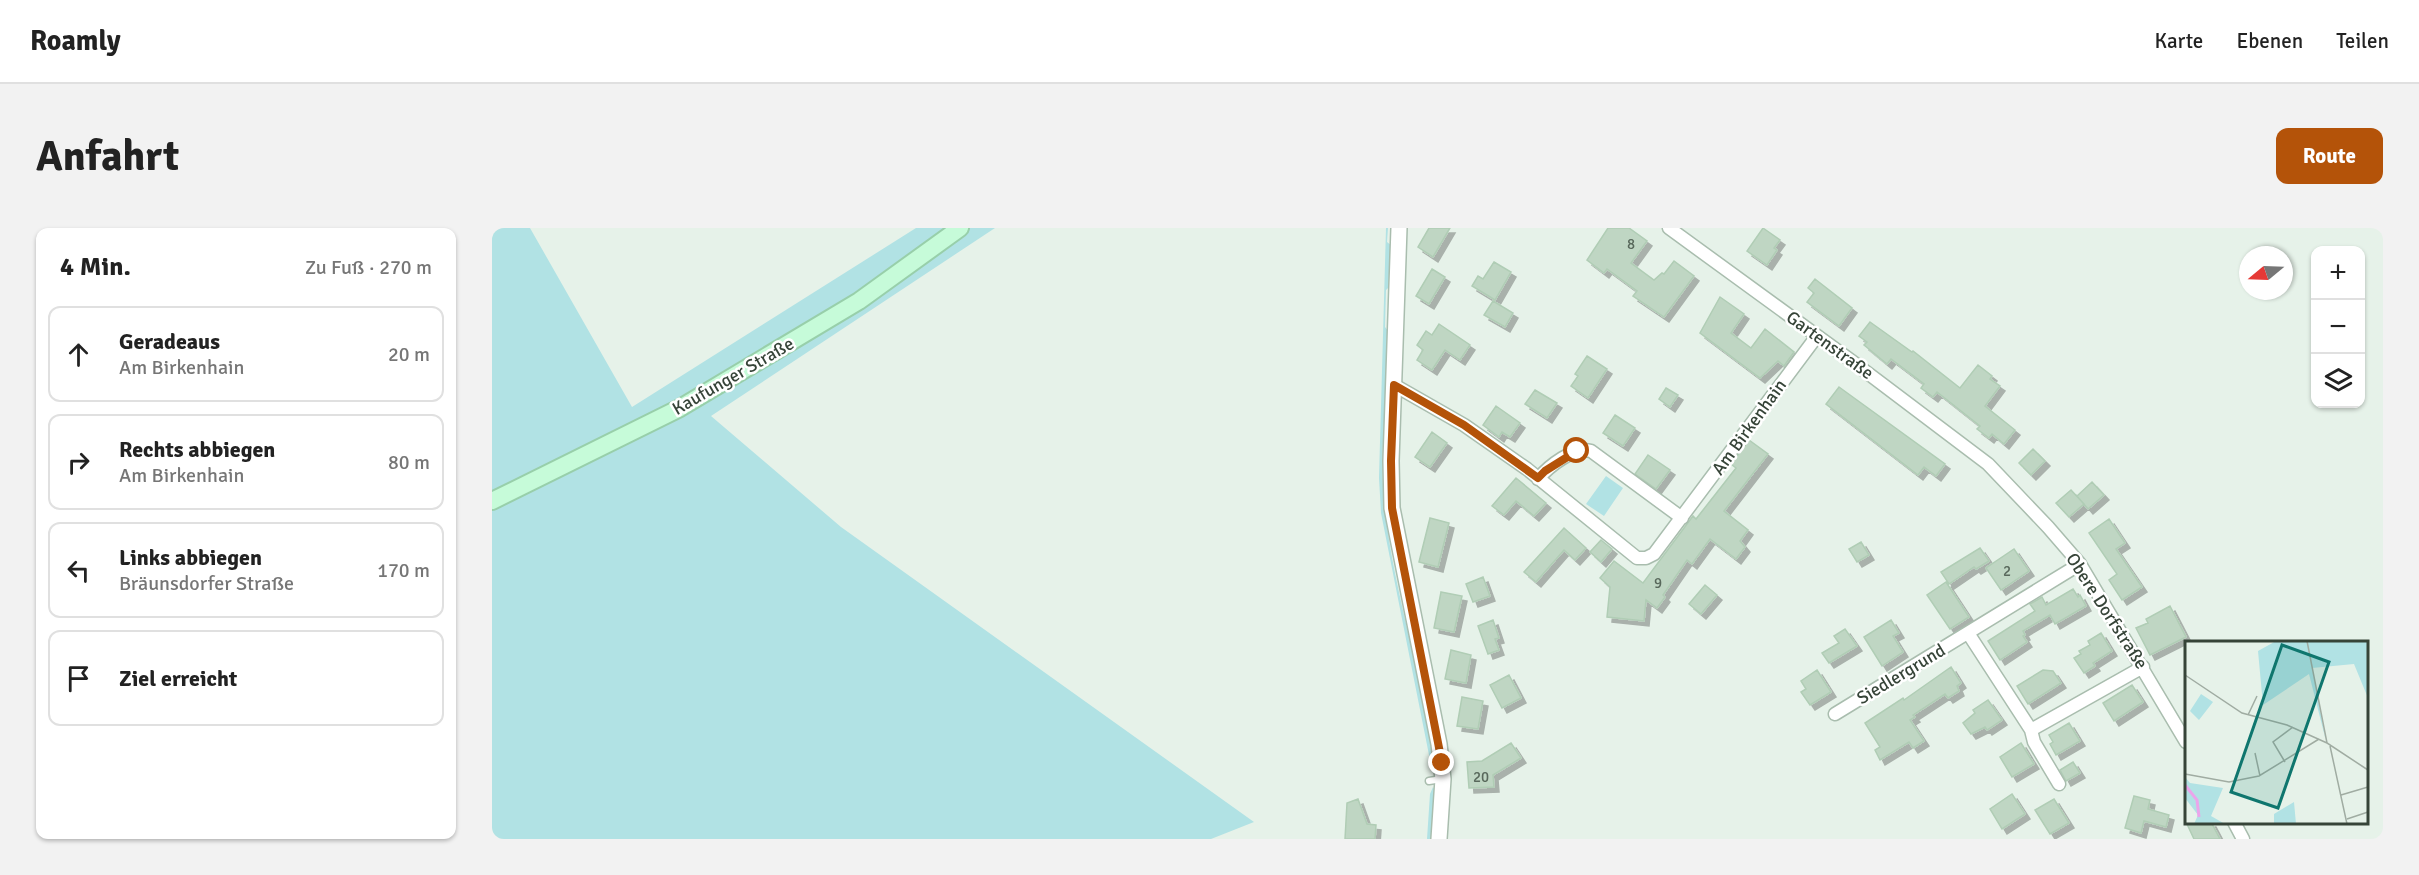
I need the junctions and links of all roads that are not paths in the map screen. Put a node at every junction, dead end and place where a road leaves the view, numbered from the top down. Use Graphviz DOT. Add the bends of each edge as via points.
graph roads {
  1 [pos="960,228"];
  2 [pos="1399,228"];
  3 [pos="1669,228"];
  4 [pos="1817,336"];
  5 [pos="1394,385"];
  6 [pos="1988,464"];
  7 [pos="1538,478"];
  8 [pos="492,501"];
  9 [pos="1682,518"];
  10 [pos="2080,564"];
  11 [pos="1968,633"];
  12 [pos="2143,667"];
  13 [pos="1835,714"];
  14 [pos="2031,730"];
  15 [pos="2185,739"];
  16 [pos="2059,784"];
  17 [pos="2235,824"];
  18 [pos="1439,839"];
  19 [pos="2243,839"];
  1 -- 8 [label="main road, Kaufunger Straße" via="859,301 680,408"];
  2 -- 5 [label="street"];
  3 -- 4 [label="street, Gartenstraße"];
  4 -- 6 [label="street, Gartenstraße"];
  4 -- 9 [label="street, Am Birkenhain"];
  5 -- 7 [label="street, Am Birkenhain" via="1464,425"];
  5 -- 18 [label="street" via="1392,508 1439,744"];
  6 -- 10 [label="street, Obere Dorfstraße"];
  7 -- 9 [label="street" via="1584,449"];
  7 -- 9 [label="street, Am Birkenhain" via="1637,558 1654,554"];
  10 -- 11 [label="street, Siedlergrund"];
  10 -- 12 [label="street, Obere Dorfstraße"];
  11 -- 13 [label="street, Siedlergrund"];
  11 -- 14 [label="street"];
  12 -- 14 [label="street"];
  12 -- 15 [label="street, Obere Dorfstraße"];
  14 -- 16 [label="street"];
  17 -- 19 [label="street"];
}
